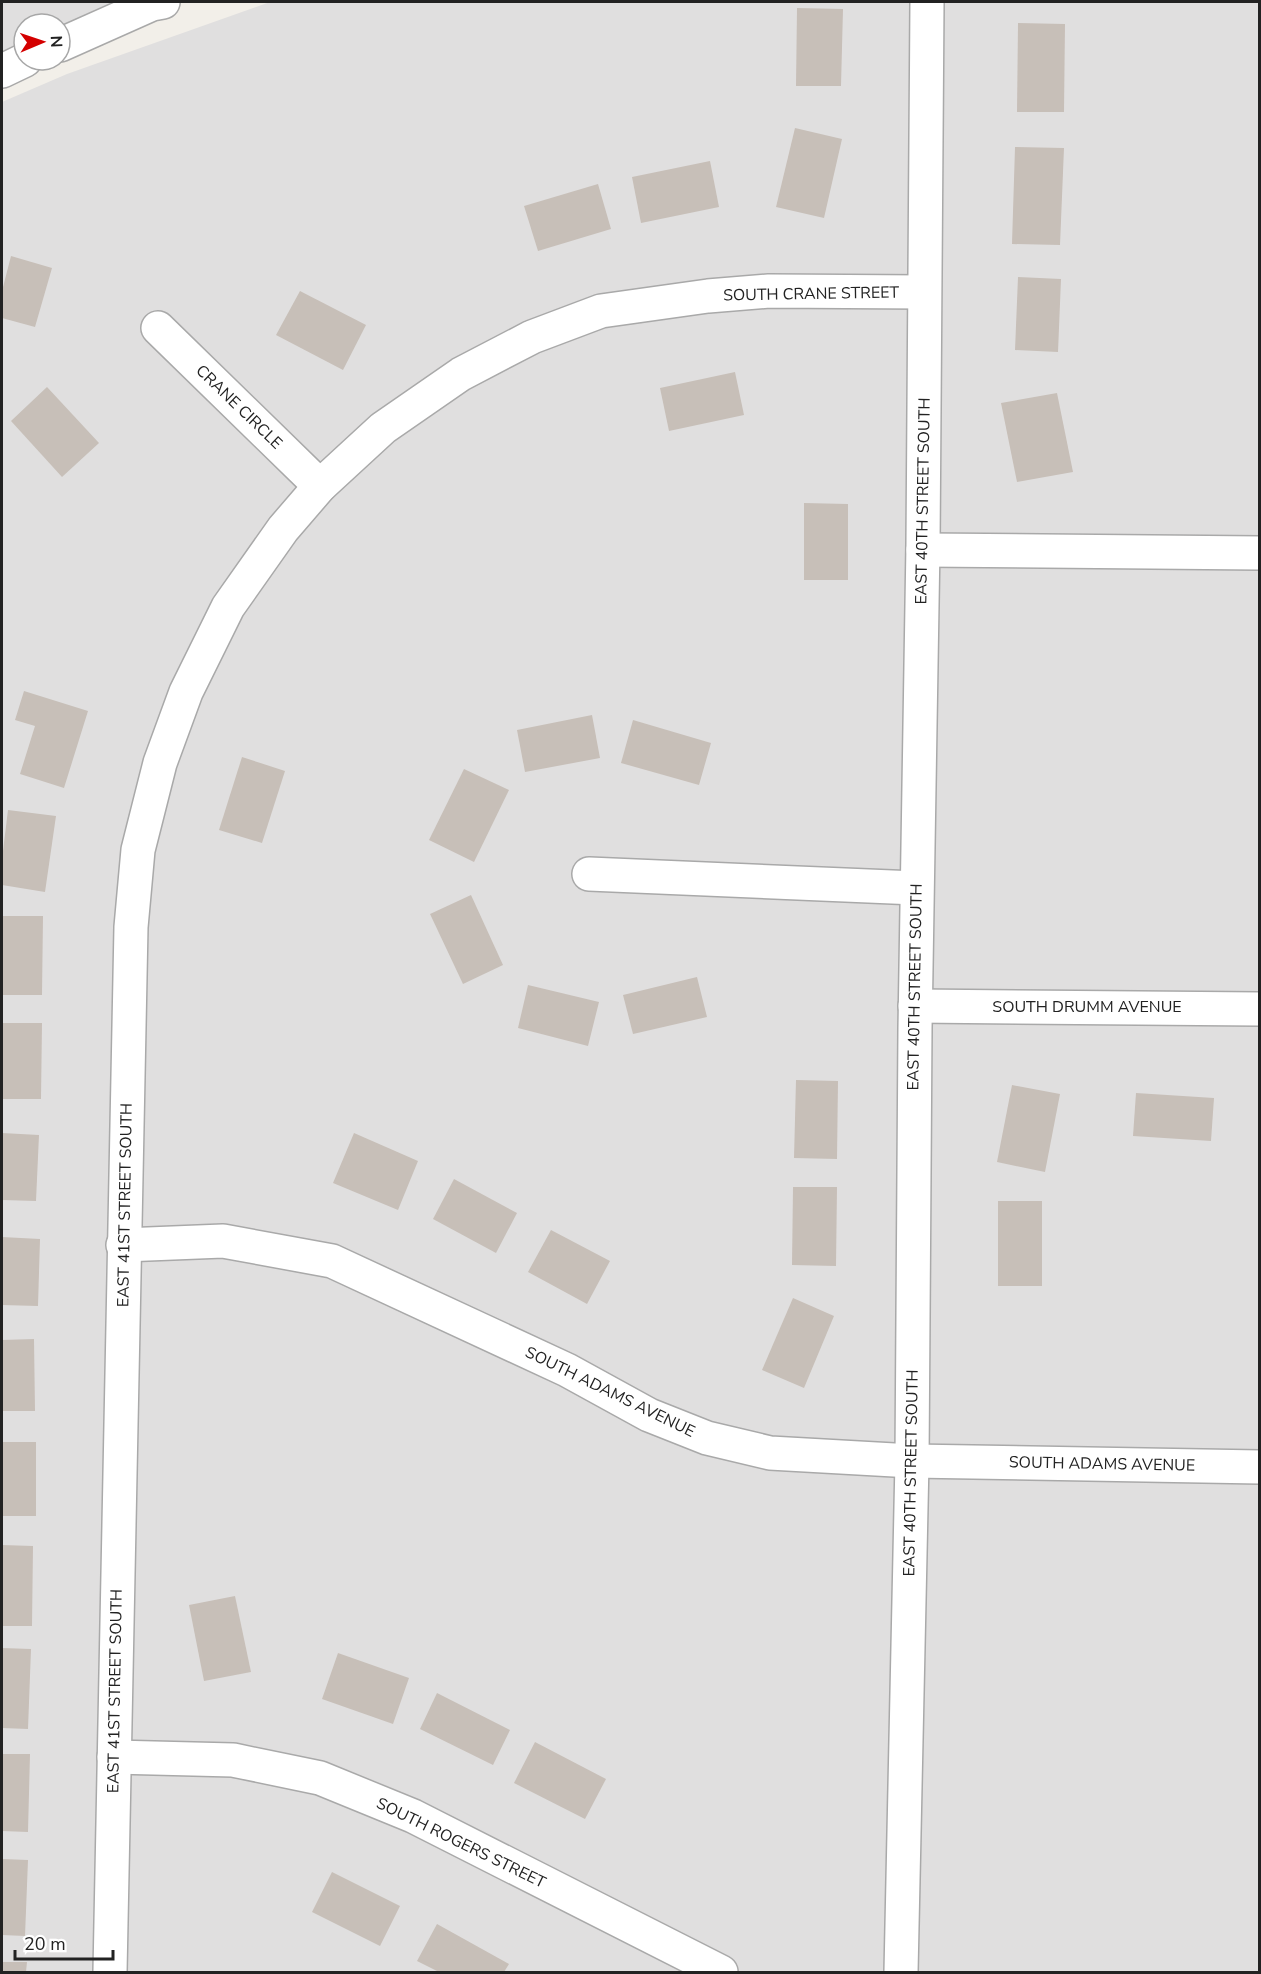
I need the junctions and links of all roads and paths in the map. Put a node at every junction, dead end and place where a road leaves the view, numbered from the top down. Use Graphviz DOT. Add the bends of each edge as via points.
graph roads {
  1 [pos="163,2"];
  2 [pos="927,2"];
  3 [pos="72,40"];
  4 [pos="924,292"];
  5 [pos="158,328"];
  6 [pos="320,486"];
  7 [pos="923,550"];
  8 [pos="1260,553"];
  9 [pos="589,874"];
  10 [pos="916,888"];
  11 [pos="915,1006"];
  12 [pos="1260,1009"];
  13 [pos="123,1245"];
  14 [pos="912,1461"];
  15 [pos="1260,1467"];
  16 [pos="114,1756"];
  17 [pos="110,1972"];
  18 [pos="721,1972"];
  19 [pos="902,1972"];
  1 -- 3 [label="street"];
  2 -- 4 [label="street, EAST 40TH STREET SOUTH"];
  4 -- 6 [label="street, SOUTH CRANE STREET" via="769,291 601,311 532,337 461,374 383,428"];
  4 -- 7 [label="street, EAST 40TH STREET SOUTH"];
  5 -- 6 [label="street, CRANE CIRCLE"];
  6 -- 13 [label="street, EAST 41ST STREET SOUTH" via="283,529 228,607 186,692 160,763 138,849 131,927"];
  7 -- 8 [label="street"];
  7 -- 10 [label="street, EAST 40TH STREET SOUTH"];
  9 -- 10 [label="street"];
  10 -- 11 [label="street, EAST 40TH STREET SOUTH"];
  11 -- 12 [label="street, SOUTH DRUMM AVENUE"];
  11 -- 14 [label="street, EAST 40TH STREET SOUTH"];
  13 -- 14 [label="street, SOUTH ADAMS AVENUE" via="223,1241 332,1261 567,1370 649,1415 707,1438 770,1453"];
  13 -- 16 [label="street, EAST 41ST STREET SOUTH"];
  14 -- 15 [label="street, SOUTH ADAMS AVENUE"];
  14 -- 19 [label="street, EAST 40TH STREET SOUTH"];
  16 -- 17 [label="street, EAST 41ST STREET SOUTH"];
  16 -- 18 [label="street, SOUTH ROGERS STREET" via="233,1760 320,1778 413,1816"];
}
